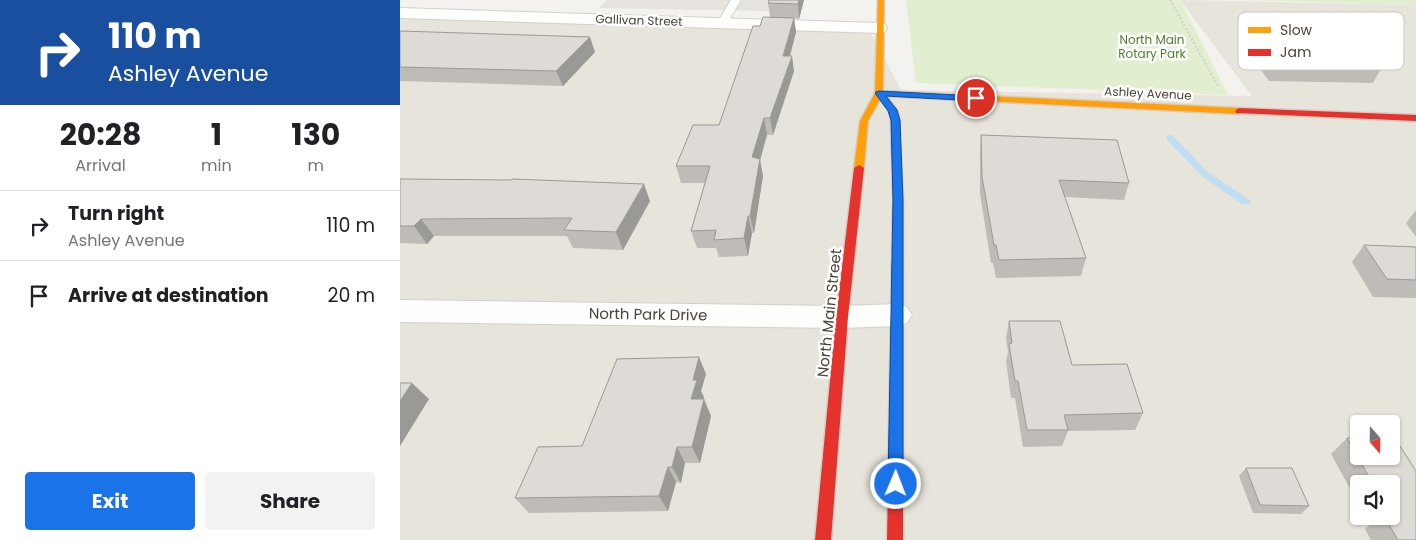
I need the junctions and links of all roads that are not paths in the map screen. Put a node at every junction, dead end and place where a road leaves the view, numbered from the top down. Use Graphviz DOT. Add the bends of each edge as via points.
graph roads {
  1 [pos="736,0"];
  2 [pos="881,0"];
  3 [pos="400,13"];
  4 [pos="722,23"];
  5 [pos="879,28"];
  6 [pos="879,93"];
  7 [pos="1416,118"];
  8 [pos="400,311"];
  9 [pos="897,314"];
  10 [pos="842,316"];
  11 [pos="823,540"];
  12 [pos="895,540"];
  1 -- 4 [label="lane"];
  2 -- 5 [label="street, North Main Street"];
  3 -- 4 [label="street, Gallivan Street"];
  4 -- 5 [label="street, Gallivan Street"];
  5 -- 6 [label="street, North Main Street"];
  6 -- 7 [label="street, Ashley Avenue"];
  6 -- 9 [label="street" via="893,110 895,120"];
  6 -- 10 [label="street, North Main Street" via="864,121"];
  8 -- 10 [label="street, North Park Drive"];
  9 -- 10 [label="street, North Park Drive"];
  9 -- 12 [label="street"];
  10 -- 11 [label="street, North Main Street"];
}
